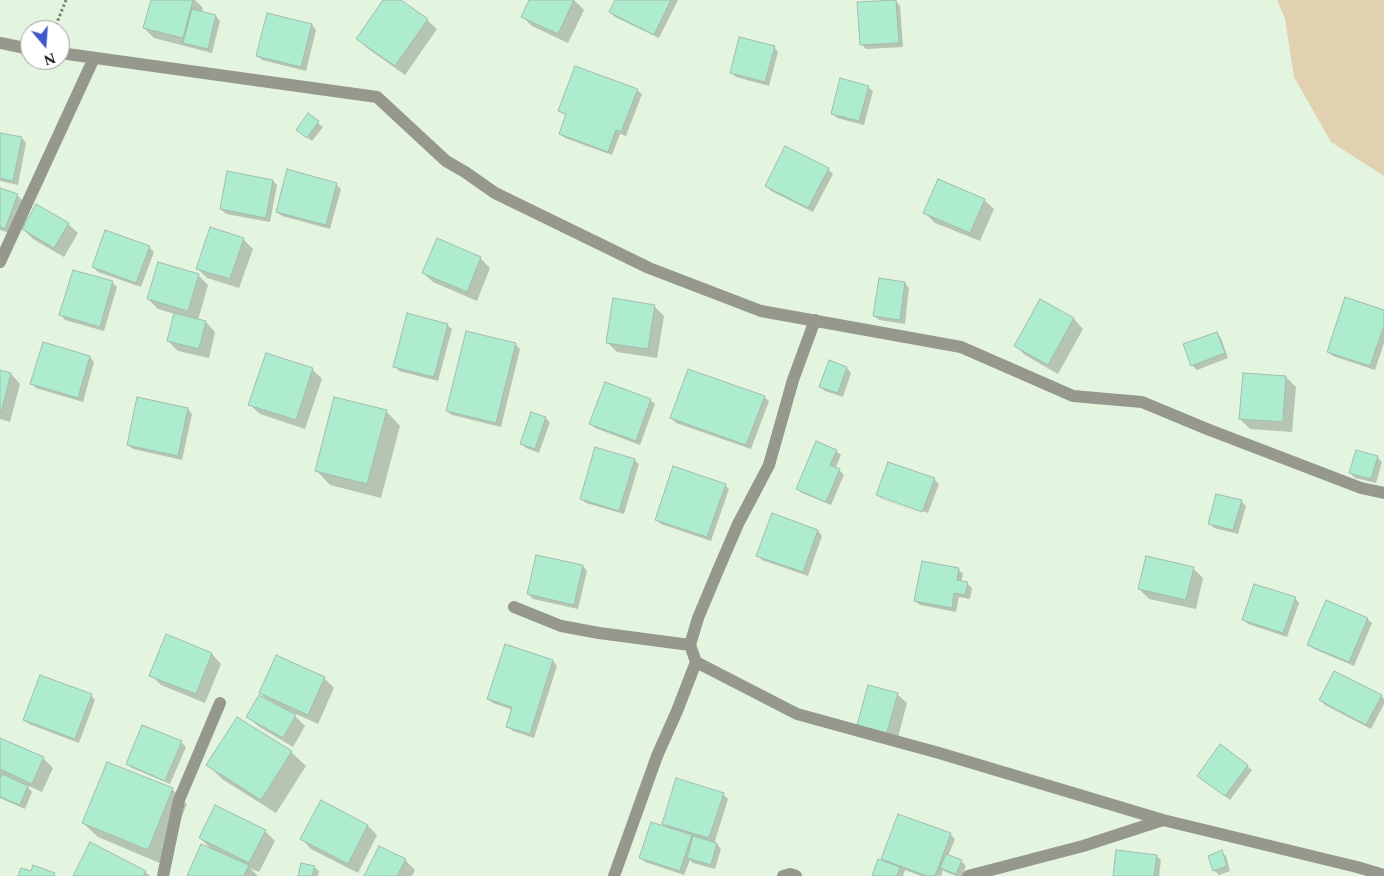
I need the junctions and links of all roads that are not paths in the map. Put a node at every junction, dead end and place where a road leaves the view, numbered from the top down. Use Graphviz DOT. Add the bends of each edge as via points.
graph roads {
  1 [pos="0,43"];
  2 [pos="20,47"];
  3 [pos="70,54"];
  4 [pos="94,58"];
  5 [pos="0,262"];
  6 [pos="815,320"];
  7 [pos="1384,493"];
  8 [pos="514,607"];
  9 [pos="690,645"];
  10 [pos="696,662"];
  11 [pos="220,703"];
  12 [pos="1163,820"];
  13 [pos="1384,875"];
  14 [pos="163,876"];
  15 [pos="614,876"];
  16 [pos="783,876"];
  17 [pos="796,876"];
  18 [pos="968,876"];
  1 -- 2 [label="street"];
  3 -- 4 [label="street"];
  4 -- 5 [label="street"];
  4 -- 6 [label="street" via="377,97 446,161 495,193 649,268 762,311"];
  6 -- 7 [label="street" via="961,347 1074,396 1142,402 1362,488"];
  6 -- 9 [label="street" via="793,380 769,464 738,524 698,618"];
  8 -- 9 [label="street" via="561,626"];
  9 -- 10 [label="street"];
  10 -- 12 [label="street" via="797,714"];
  10 -- 15 [label="street" via="657,756"];
  11 -- 14 [label="street" via="179,800"];
  12 -- 13 [label="street"];
  12 -- 18 [label="street" via="1083,846"];
  16 -- 17 [label="street"];
}
